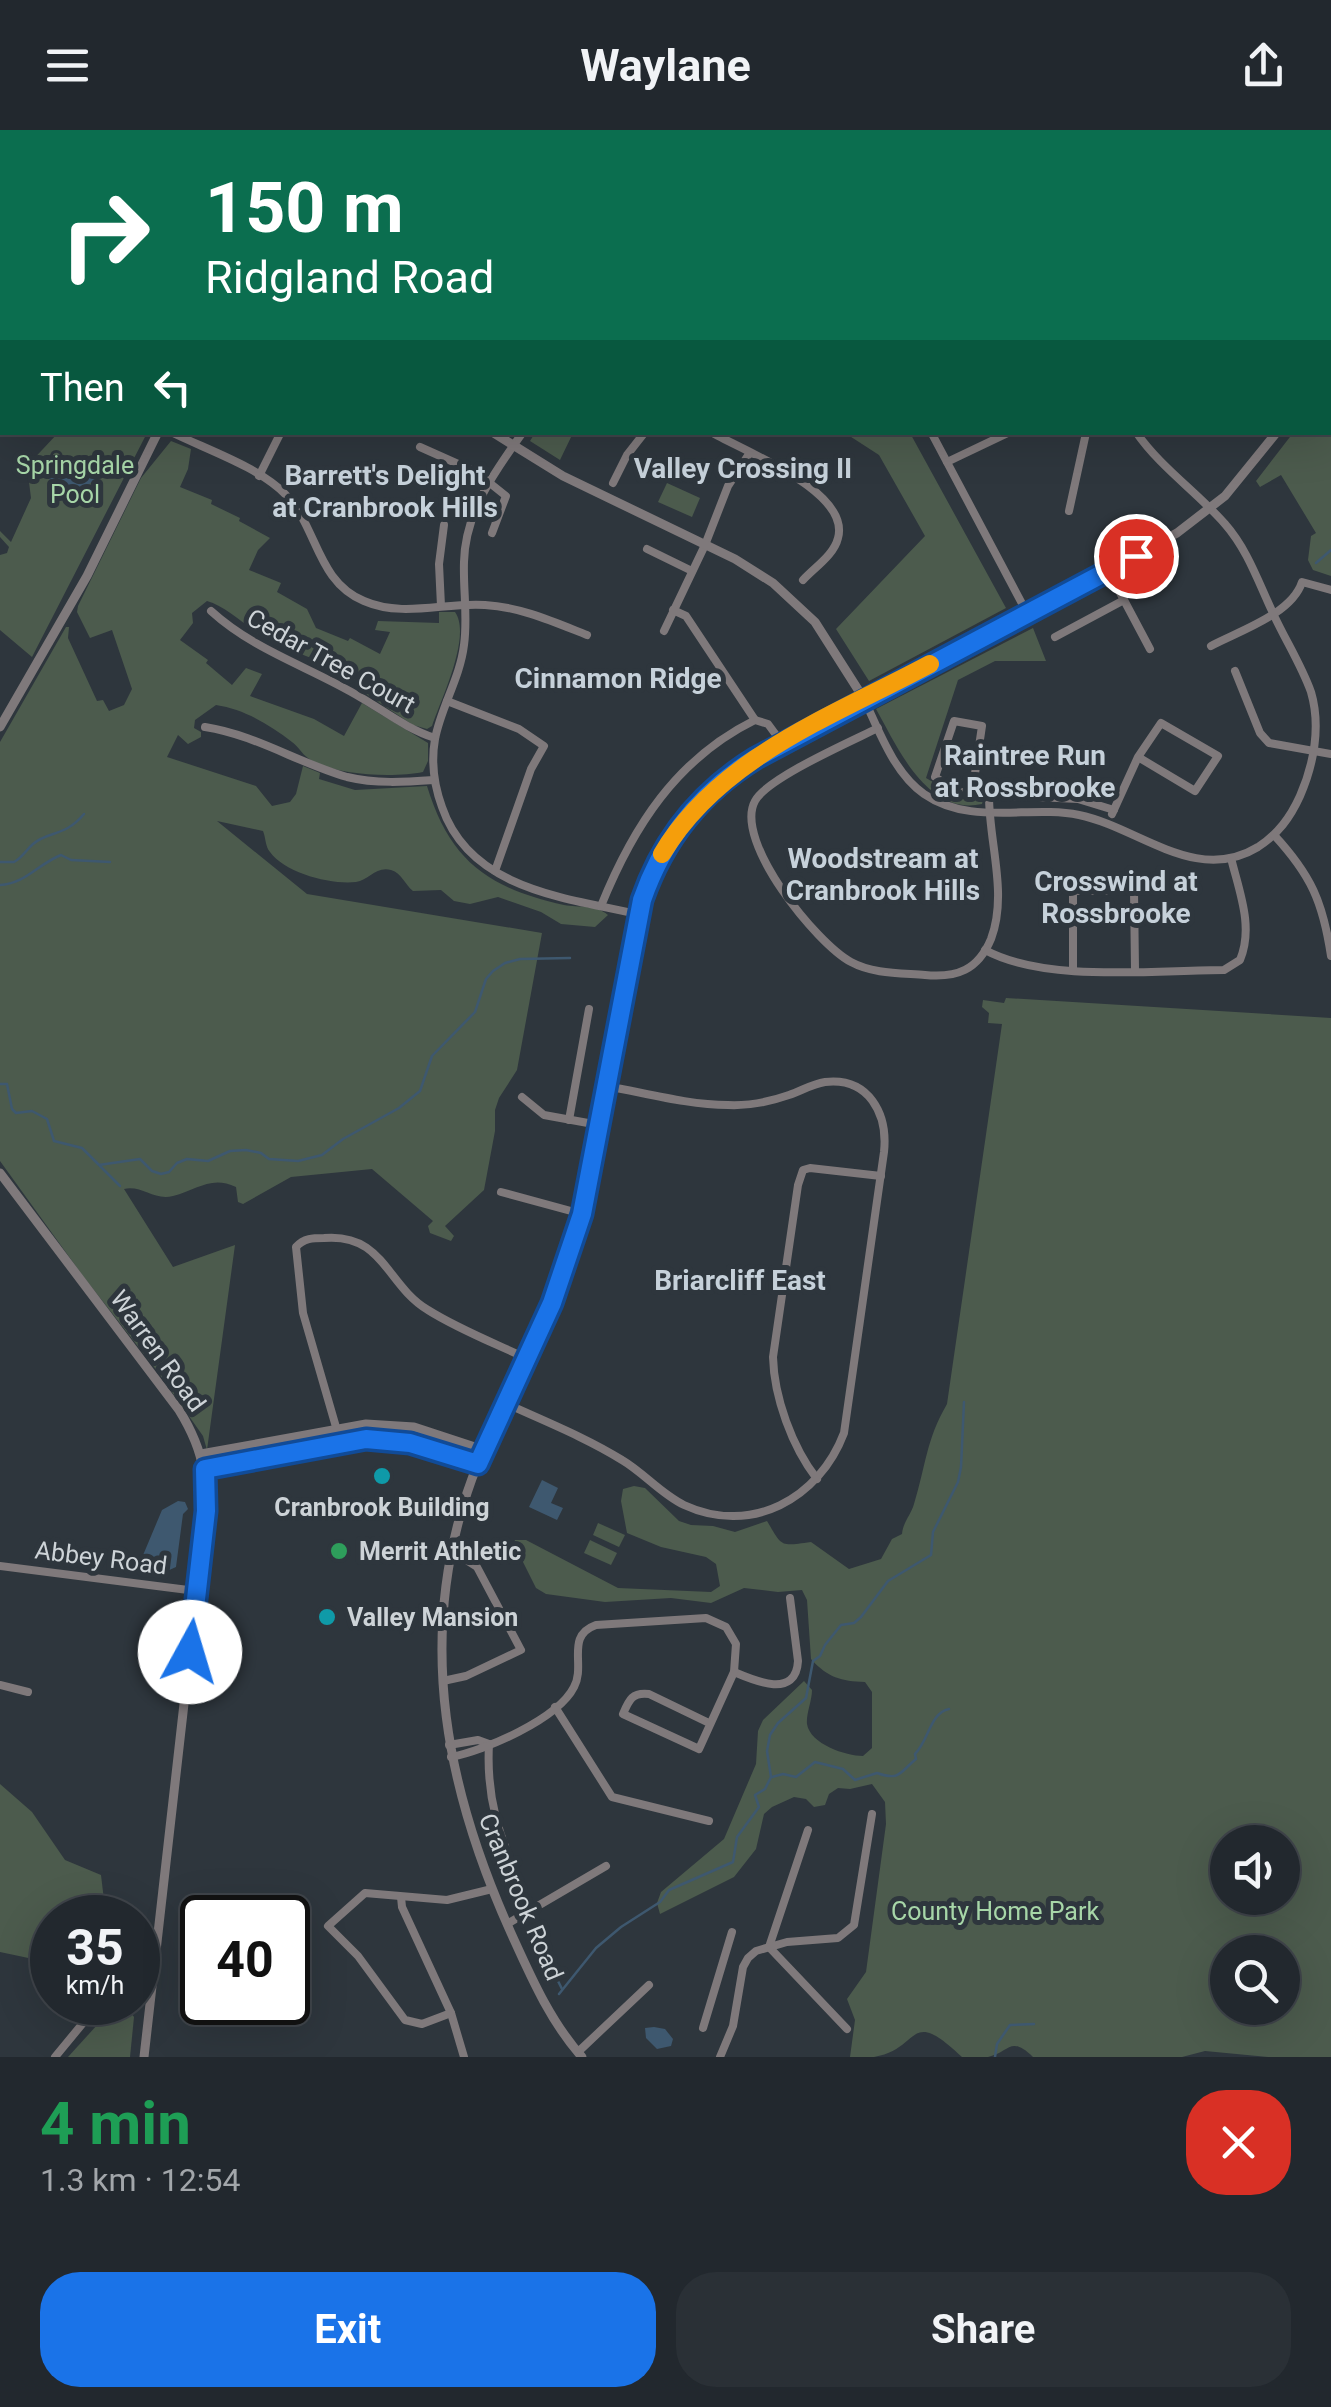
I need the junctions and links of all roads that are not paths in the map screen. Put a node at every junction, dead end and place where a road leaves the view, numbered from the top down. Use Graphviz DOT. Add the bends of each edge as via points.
graph roads {
  1 [pos="157,435"];
  2 [pos="177,435"];
  3 [pos="279,435"];
  4 [pos="496,435"];
  5 [pos="521,435"];
  6 [pos="642,435"];
  7 [pos="716,435"];
  8 [pos="932,435"];
  9 [pos="1004,435"];
  10 [pos="1086,435"];
  11 [pos="1139,435"];
  12 [pos="1275,435"];
  13 [pos="513,446"];
  14 [pos="420,447"];
  15 [pos="749,454"];
  16 [pos="946,462"];
  17 [pos="260,476"];
  18 [pos="490,482"];
  19 [pos="614,483"];
  20 [pos="1211,509"];
  21 [pos="1069,511"];
  22 [pos="444,525"];
  23 [pos="492,533"];
  24 [pos="705,545"];
  25 [pos="646,550"];
  26 [pos="1108,570"];
  27 [pos="692,571"];
  28 [pos="803,580"];
  29 [pos="1331,590"];
  30 [pos="1124,600"];
  31 [pos="465,605"];
  32 [pos="442,606"];
  33 [pos="673,610"];
  34 [pos="211,612"];
  35 [pos="1027,613"];
  36 [pos="1273,614"];
  37 [pos="664,631"];
  38 [pos="587,635"];
  39 [pos="1055,637"];
  40 [pos="1211,646"];
  41 [pos="1150,649"];
  42 [pos="1236,671"];
  43 [pos="864,699"];
  44 [pos="447,700"];
  45 [pos="755,720"];
  46 [pos="0,727"];
  47 [pos="205,727"];
  48 [pos="878,728"];
  49 [pos="435,738"];
  50 [pos="782,744"];
  51 [pos="1313,752"];
  52 [pos="1331,754"];
  53 [pos="1138,758"];
  54 [pos="434,780"];
  55 [pos="972,794"];
  56 [pos="989,796"];
  57 [pos="1114,810"];
  58 [pos="989,813"];
  59 [pos="1109,823"];
  60 [pos="1274,835"];
  61 [pos="1231,858"];
  62 [pos="496,871"];
  63 [pos="601,906"];
  64 [pos="638,914"];
  65 [pos="984,950"];
  66 [pos="1331,956"];
  67 [pos="1074,970"];
  68 [pos="1134,970"];
  69 [pos="590,1009"];
  70 [pos="606,1086"];
  71 [pos="522,1097"];
  72 [pos="570,1120"];
  73 [pos="599,1125"];
  74 [pos="0,1172"];
  75 [pos="881,1176"];
  76 [pos="502,1192"];
  77 [pos="582,1214"];
  78 [pos="526,1358"];
  79 [pos="505,1404"];
  80 [pos="336,1427"];
  81 [pos="484,1450"];
  82 [pos="201,1454"];
  83 [pos="478,1464"];
  84 [pos="205,1469"];
  85 [pos="817,1479"];
  86 [pos="451,1559"];
  87 [pos="0,1566"];
  88 [pos="196,1590"];
  89 [pos="790,1598"];
  90 [pos="734,1672"];
  91 [pos="442,1681"];
  92 [pos="0,1686"];
  93 [pos="28,1692"];
  94 [pos="555,1707"];
  95 [pos="709,1723"];
  96 [pos="449,1744"];
  97 [pos="488,1744"];
  98 [pos="451,1757"];
  99 [pos="872,1814"];
  100 [pos="709,1821"];
  101 [pos="808,1830"];
  102 [pos="606,1866"];
  103 [pos="520,1884"];
  104 [pos="492,1888"];
  105 [pos="401,1897"];
  106 [pos="160,1916"];
  107 [pos="507,1924"];
  108 [pos="732,1932"];
  109 [pos="770,1946"];
  110 [pos="717,1981"];
  111 [pos="649,1984"];
  112 [pos="740,1986"];
  113 [pos="451,2013"];
  114 [pos="81,2025"];
  115 [pos="148,2025"];
  116 [pos="703,2028"];
  117 [pos="847,2029"];
  118 [pos="580,2055"];
  119 [pos="55,2057"];
  120 [pos="144,2057"];
  121 [pos="464,2057"];
  122 [pos="720,2057"];
  1 -- 46 [label="street" via="87,576"];
  2 -- 17 [label="street"];
  3 -- 17 [label="street"];
  4 -- 13 [label="street"];
  5 -- 13 [label="street"];
  6 -- 19 [label="street"];
  7 -- 15 [label="street"];
  8 -- 16 [label="street"];
  9 -- 16 [label="street"];
  10 -- 21 [label="street"];
  11 -- 20 [label="street"];
  12 -- 20 [label="street, Cranbrook Road"];
  13 -- 18 [label="street"];
  13 -- 24 [label="street"];
  14 -- 18 [label="street"];
  15 -- 24 [label="street"];
  15 -- 28 [label="street" via="793,476 836,512 837,543"];
  16 -- 35 [label="street"];
  17 -- 32 [label="street" via="296,506 326,570 350,594 396,609"];
  18 -- 23 [label="street" via="506,496"];
  18 -- 31 [label="street" via="466,539"];
  20 -- 26 [label="street, Cranbrook Road"];
  20 -- 36 [label="street" via="1242,546"];
  22 -- 32 [label="street"];
  24 -- 27 [label="street"];
  24 -- 43 [label="street" via="789,596 830,642"];
  25 -- 27 [label="street"];
  26 -- 30 [label="street"];
  26 -- 35 [label="street, Cranbrook Road"];
  27 -- 33 [label="street"];
  29 -- 36 [label="street" via="1302,582"];
  30 -- 39 [label="street"];
  30 -- 41 [label="street"];
  31 -- 32 [label="street"];
  31 -- 38 [label="street" via="524,612"];
  31 -- 44 [label="street" via="464,650"];
  33 -- 37 [label="street"];
  33 -- 45 [label="street" via="686,616"];
  34 -- 49 [label="street, Cedar Tree Court" via="270,653"];
  35 -- 43 [label="street, Cranbrook Road"];
  36 -- 40 [label="street"];
  36 -- 51 [label="street" via="1312,696"];
  42 -- 51 [label="street" via="1264,739"];
  43 -- 48 [label="street"];
  43 -- 50 [label="street, Cranbrook Road"];
  44 -- 49 [label="street"];
  44 -- 62 [label="street" via="544,746"];
  45 -- 50 [label="street" via="768,724"];
  45 -- 63 [label="street" via="702,752 663,792 630,840"];
  47 -- 54 [label="street" via="350,777"];
  48 -- 58 [label="street" via="924,794"];
  48 -- 65 [label="street" via="763,791 751,812 756,841 812,930 850,962 875,971 949,976 974,967"];
  49 -- 54 [label="street"];
  50 -- 64 [label="street, Cranbrook Road" via="698,804 656,864"];
  51 -- 52 [label="street"];
  51 -- 60 [label="street" via="1295,808"];
  53 -- 53 [label="street" via="1195,792 1218,756 1160,723"];
  53 -- 57 [label="street"];
  54 -- 62 [label="street" via="450,826"];
  55 -- 55 [label="street" via="982,726 954,721 935,777"];
  55 -- 56 [label="street"];
  56 -- 57 [label="street" via="1078,798"];
  56 -- 58 [label="street"];
  57 -- 59 [label="street"];
  58 -- 59 [label="street" via="1048,812"];
  58 -- 65 [label="street" via="999,896"];
  59 -- 61 [label="street" via="1188,857"];
  60 -- 61 [label="street"];
  60 -- 66 [label="street" via="1317,892"];
  61 -- 68 [label="street" via="1246,935 1240,960 1224,970"];
  62 -- 63 [label="street" via="550,895"];
  63 -- 64 [label="street"];
  64 -- 70 [label="street, Cranbrook Road"];
  65 -- 67 [label="street" via="1024,966"];
  67 -- 68 [label="street"];
  67 -- 68 [label="street" via="1072,891 1134,890"];
  69 -- 72 [label="street"];
  70 -- 73 [label="street, Cranbrook Road"];
  70 -- 75 [label="street" via="725,1106 764,1102 827,1082 852,1086 870,1097 885,1124"];
  71 -- 72 [label="street" via="536,1111"];
  72 -- 73 [label="street"];
  73 -- 77 [label="street, Cranbrook Road"];
  74 -- 82 [label="street, Warren Road" via="179,1410"];
  75 -- 85 [label="street" via="844,1432"];
  75 -- 85 [label="street" via="817,1167 800,1176 774,1377"];
  76 -- 77 [label="street"];
  77 -- 78 [label="street, Cranbrook Road"];
  78 -- 79 [label="street, Cranbrook Road"];
  78 -- 80 [label="street" via="414,1301 377,1254 350,1239 298,1243 303,1313"];
  79 -- 81 [label="street, Cranbrook Road"];
  79 -- 85 [label="street" via="603,1449 680,1503 712,1514 773,1510"];
  80 -- 81 [label="street" via="414,1427"];
  80 -- 82 [label="street"];
  81 -- 83 [label="street, Cranbrook Road"];
  82 -- 84 [label="street, Warren Road"];
  83 -- 84 [label="street" via="410,1443 366,1439"];
  83 -- 86 [label="street, Cranbrook Road"];
  84 -- 88 [label="street, Warren Road"];
  86 -- 91 [label="street, Cranbrook Road"];
  86 -- 91 [label="street" via="476,1567 521,1650"];
  87 -- 88 [label="street, Abbey Road"];
  88 -- 106 [label="street, Warren Road"];
  89 -- 90 [label="street" via="798,1670 777,1686"];
  90 -- 94 [label="street" via="732,1636 706,1618 596,1625 579,1639 578,1679"];
  90 -- 95 [label="street"];
  91 -- 96 [label="street, Cranbrook Road"];
  92 -- 93 [label="street"];
  94 -- 97 [label="street"];
  94 -- 100 [label="street" via="612,1797"];
  95 -- 95 [label="street" via="649,1694 634,1695 624,1714 699,1749"];
  96 -- 97 [label="street"];
  96 -- 98 [label="street, Cranbrook Road"];
  97 -- 98 [label="street"];
  97 -- 103 [label="street" via="489,1794"];
  98 -- 104 [label="street, Cranbrook Road"];
  99 -- 109 [label="street" via="854,1925 838,1938"];
  101 -- 109 [label="street"];
  102 -- 107 [label="street"];
  104 -- 105 [label="street" via="447,1900"];
  104 -- 107 [label="street, Cranbrook Road"];
  105 -- 113 [label="street"];
  105 -- 113 [label="street" via="364,1893 328,1926 405,2020 422,2024"];
  107 -- 118 [label="street, Cranbrook Road" via="547,2008"];
  108 -- 110 [label="street"];
  109 -- 112 [label="street" via="748,1958"];
  109 -- 117 [label="street"];
  110 -- 112 [label="street"];
  110 -- 116 [label="street"];
  111 -- 118 [label="street"];
  112 -- 122 [label="street"];
  113 -- 121 [label="street"];
  114 -- 119 [label="street"];
  115 -- 120 [label="street, Warren Road"];
}
